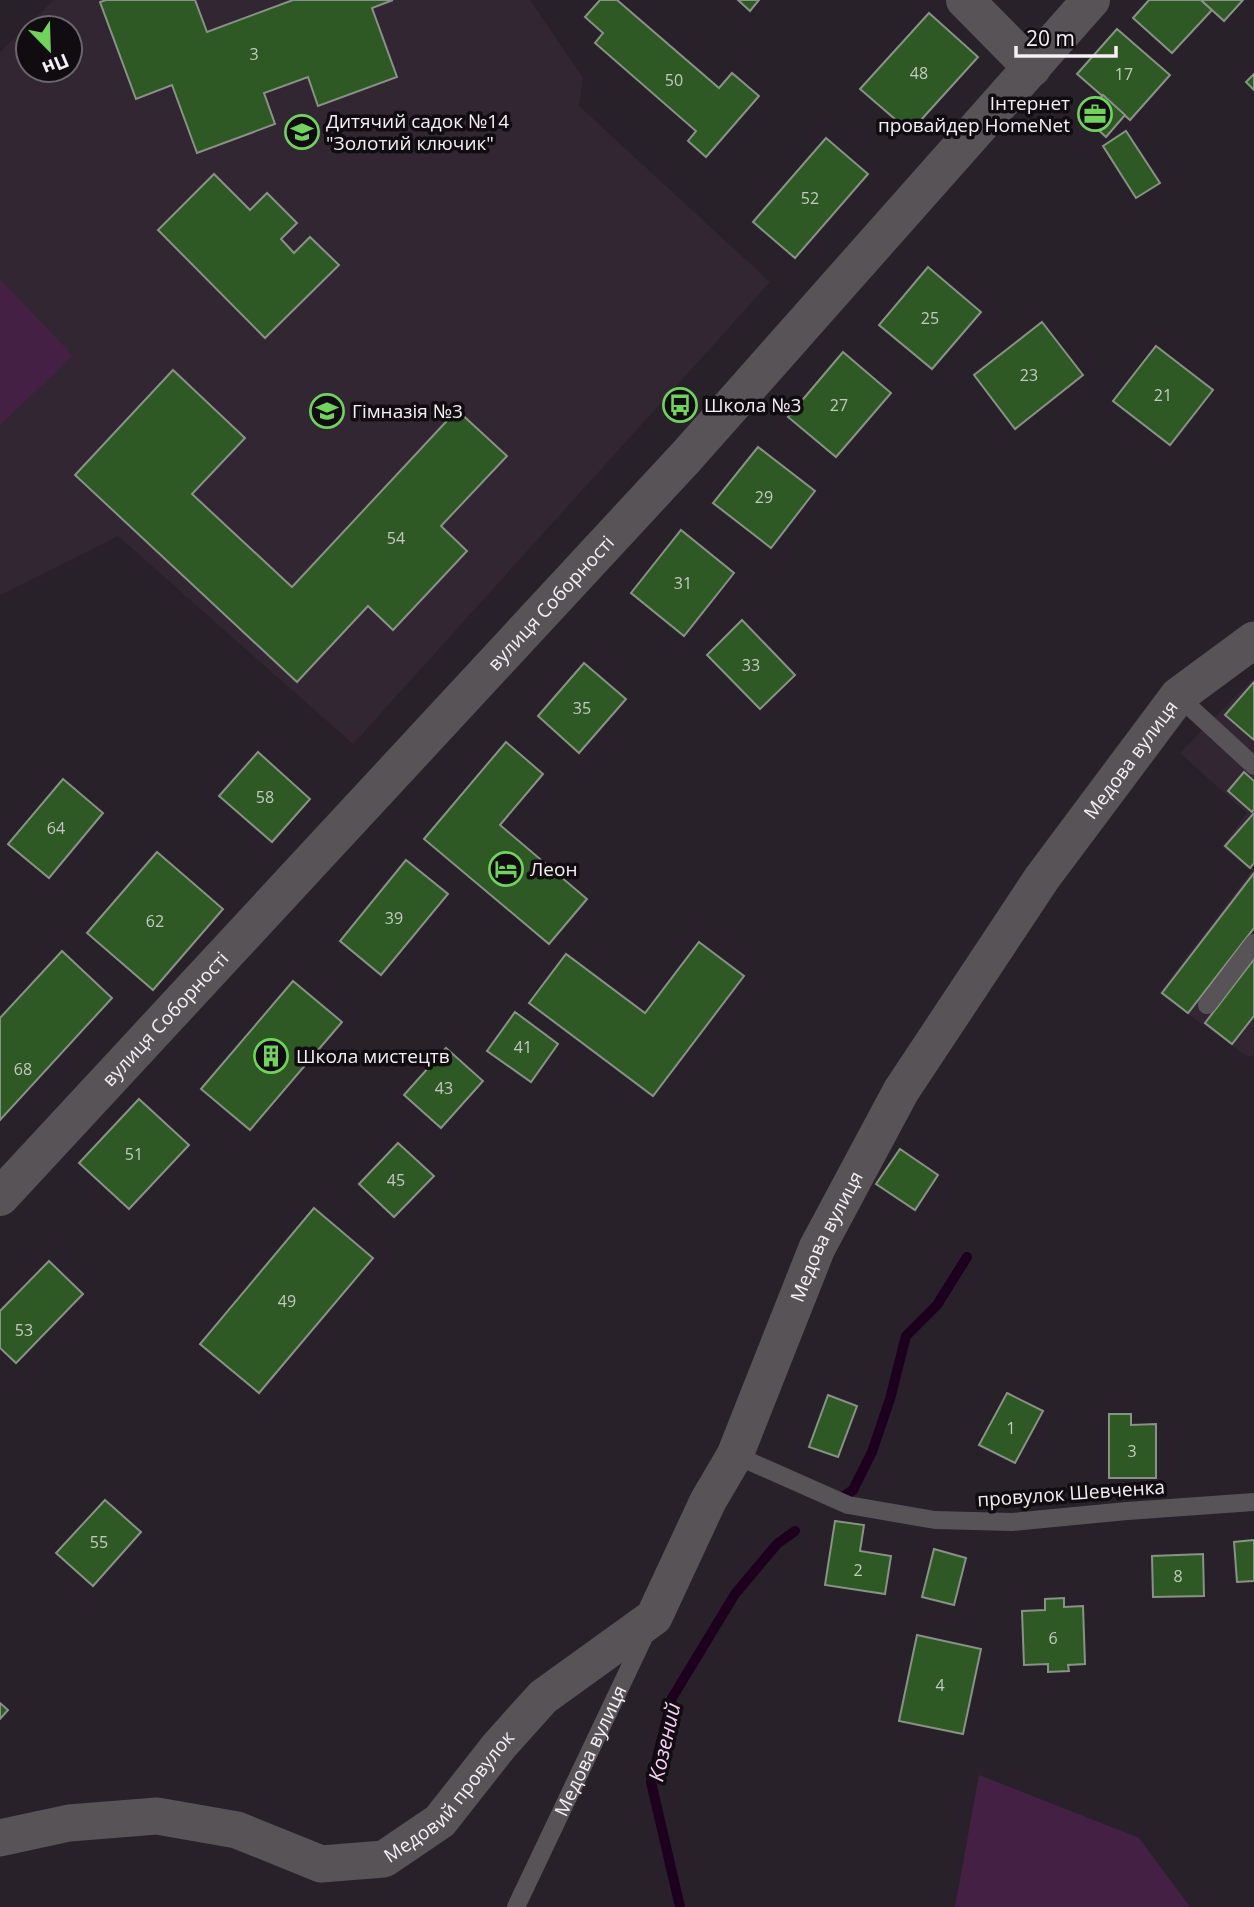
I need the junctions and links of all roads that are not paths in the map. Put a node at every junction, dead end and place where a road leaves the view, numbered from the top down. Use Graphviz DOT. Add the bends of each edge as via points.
graph roads {
  1 [pos="965,0"];
  2 [pos="1091,0"];
  3 [pos="1032,68"];
  4 [pos="1253,642"];
  5 [pos="1178,696"];
  6 [pos="1254,766"];
  7 [pos="1254,943"];
  8 [pos="1207,1005"];
  9 [pos="0,1197"];
  10 [pos="734,1455"];
  11 [pos="1254,1502"];
  12 [pos="654,1617"];
  13 [pos="0,1838"];
  14 [pos="516,1907"];
  1 -- 3 [label="street"];
  2 -- 3 [label="street, вулиця Соборності"];
  3 -- 9 [label="street, вулиця Соборності" via="686,457"];
  4 -- 5 [label="street, Медова вулиця"];
  5 -- 6 [label="lane"];
  5 -- 10 [label="street, Медова вулиця" via="1042,878 901,1091 817,1248"];
  7 -- 8 [label="lane"];
  10 -- 11 [label="lane, провулок Шевченка" via="848,1505 935,1520 1012,1522"];
  10 -- 12 [label="street, Медова вулиця"];
  12 -- 13 [label="street, Медовий провулок" via="543,1697 440,1821 384,1859 321,1864 237,1830 157,1816 69,1823"];
  12 -- 14 [label="lane, Медова вулиця"];
}
